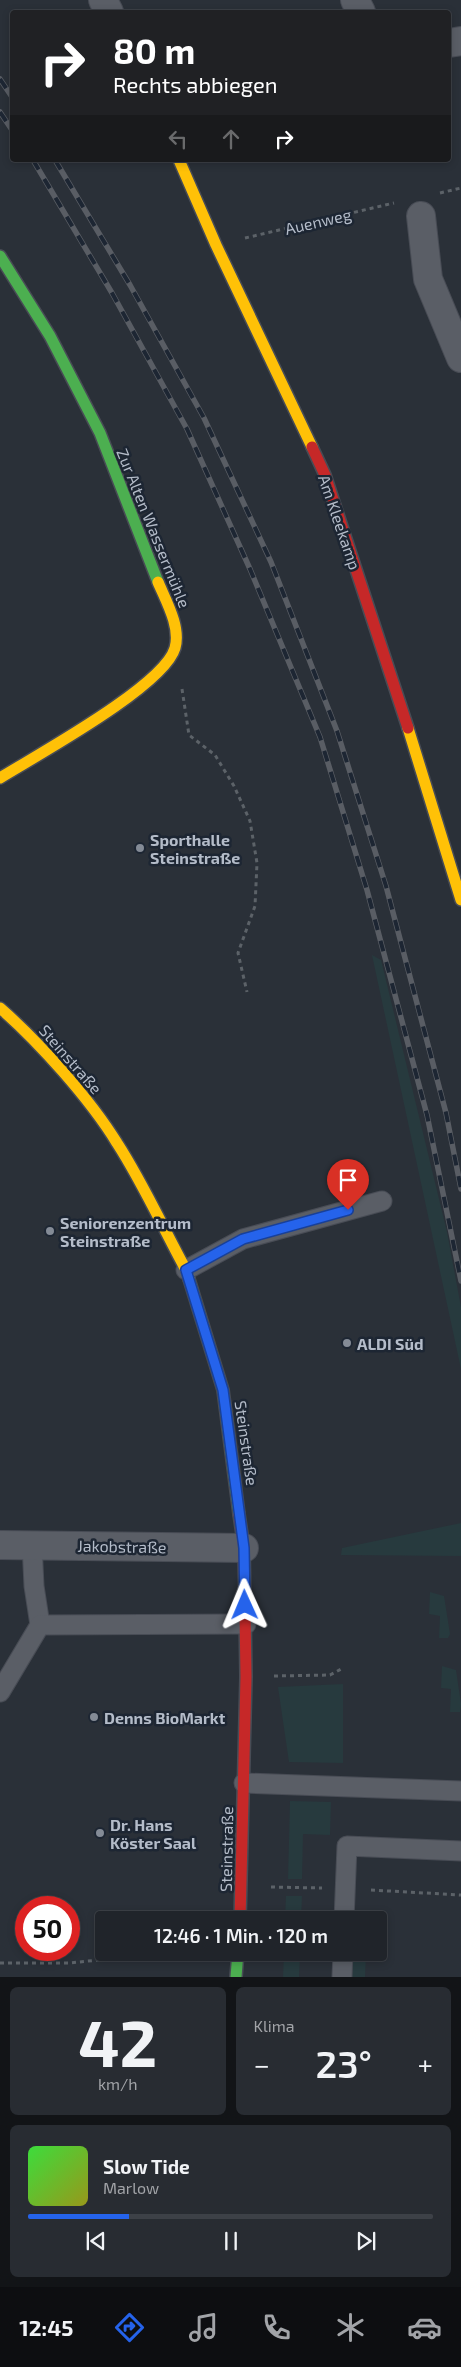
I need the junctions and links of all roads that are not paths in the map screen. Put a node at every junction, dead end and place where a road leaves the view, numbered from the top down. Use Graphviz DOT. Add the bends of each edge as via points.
graph roads {
  1 [pos="180,162"];
  2 [pos="411,209"];
  3 [pos="0,256"];
  4 [pos="461,358"];
  5 [pos="0,778"];
  6 [pos="461,900"];
  7 [pos="0,1008"];
  8 [pos="382,1201"];
  9 [pos="186,1270"];
  10 [pos="32,1544"];
  11 [pos="0,1545"];
  12 [pos="244,1548"];
  13 [pos="40,1624"];
  14 [pos="246,1624"];
  15 [pos="0,1692"];
  16 [pos="244,1783"];
  17 [pos="461,1791"];
  18 [pos="461,1851"];
  19 [pos="240,1911"];
  20 [pos="344,1911"];
  21 [pos="237,1961"];
  22 [pos="343,1961"];
  23 [pos="236,1977"];
  24 [pos="342,1977"];
  1 -- 6 [label="street, Am Kleekamp" via="325,475 410,732"];
  2 -- 4 [label="street" via="428,279"];
  3 -- 5 [label="street, Zur Alten Wassermühle" via="50,336 100,433 174,622 175,647 165,665 133,695"];
  7 -- 9 [label="street, Steinstraße" via="79,1092 118,1142"];
  8 -- 9 [label="lane" via="243,1239"];
  9 -- 12 [label="street, Steinstraße" via="223,1390"];
  10 -- 11 [label="street, Jakobstraße"];
  10 -- 12 [label="street, Jakobstraße"];
  10 -- 13 [label="lane"];
  12 -- 14 [label="street, Steinstraße"];
  13 -- 14 [label="lane"];
  13 -- 15 [label="lane"];
  14 -- 16 [label="street, Steinstraße"];
  16 -- 17 [label="lane"];
  16 -- 19 [label="street, Steinstraße"];
  18 -- 20 [label="lane" via="347,1846"];
  21 -- 23 [label="street"];
  22 -- 24 [label="lane"];
}
